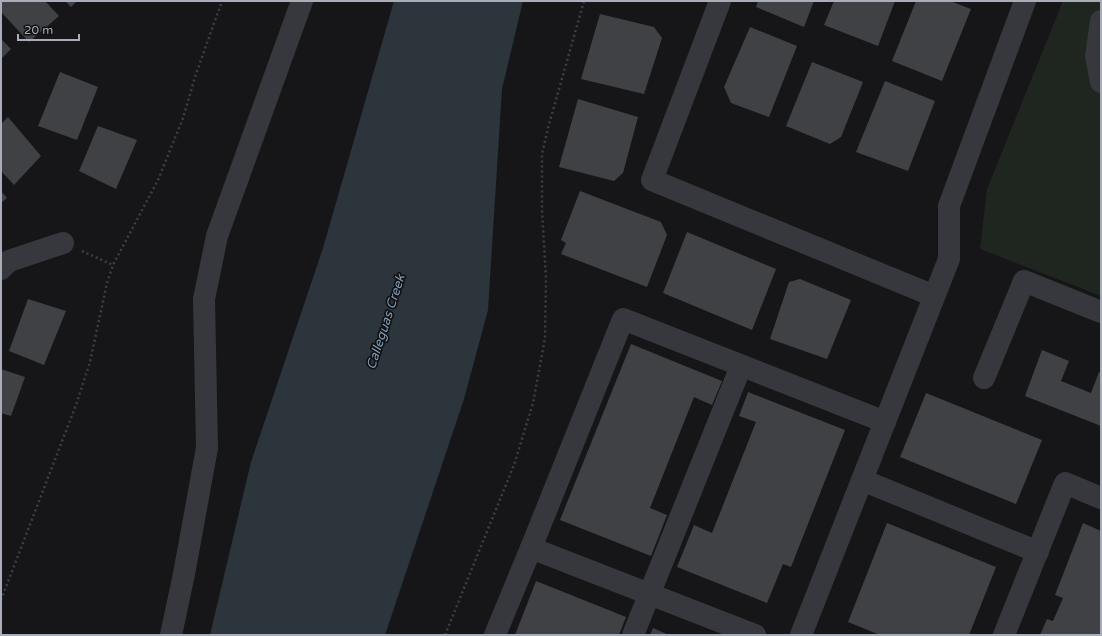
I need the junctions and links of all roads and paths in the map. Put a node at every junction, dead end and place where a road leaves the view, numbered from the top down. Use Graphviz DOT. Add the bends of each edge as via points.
graph roads {
  1 [pos="222,1"];
  2 [pos="302,1"];
  3 [pos="584,1"];
  4 [pos="720,1"];
  5 [pos="1025,1"];
  6 [pos="1101,21"];
  7 [pos="1101,82"];
  8 [pos="63,243"];
  9 [pos="113,265"];
  10 [pos="1,269"];
  11 [pos="934,296"];
  12 [pos="1101,312"];
  13 [pos="741,366"];
  14 [pos="984,378"];
  15 [pos="885,422"];
  16 [pos="862,480"];
  17 [pos="1101,498"];
  18 [pos="531,548"];
  19 [pos="1038,552"];
  20 [pos="649,594"];
  21 [pos="1,600"];
  22 [pos="171,635"];
  23 [pos="445,635"];
  24 [pos="495,635"];
  25 [pos="633,635"];
  26 [pos="755,635"];
  27 [pos="801,635"];
  28 [pos="1004,635"];
  1 -- 9 [label="path" via="158,180"];
  2 -- 22 [label="street" via="217,236 204,299 207,448"];
  3 -- 23 [label="path" via="542,154 545,338 533,403 514,465"];
  4 -- 11 [label="street" via="652,180"];
  5 -- 11 [label="street" via="949,206 949,259"];
  6 -- 7 [label="street" via="1096,56"];
  8 -- 9 [label="path"];
  8 -- 10 [label="street" via="9,261"];
  9 -- 21 [label="path" via="90,362 76,405"];
  11 -- 15 [label="street"];
  12 -- 14 [label="street" via="1024,281"];
  13 -- 15 [label="street"];
  13 -- 18 [label="street" via="623,319"];
  13 -- 20 [label="street"];
  15 -- 16 [label="street"];
  16 -- 19 [label="street"];
  16 -- 27 [label="street"];
  17 -- 19 [label="street" via="1065,484"];
  18 -- 20 [label="street"];
  18 -- 24 [label="street"];
  19 -- 28 [label="street"];
  20 -- 25 [label="street"];
  20 -- 26 [label="street"];
}
